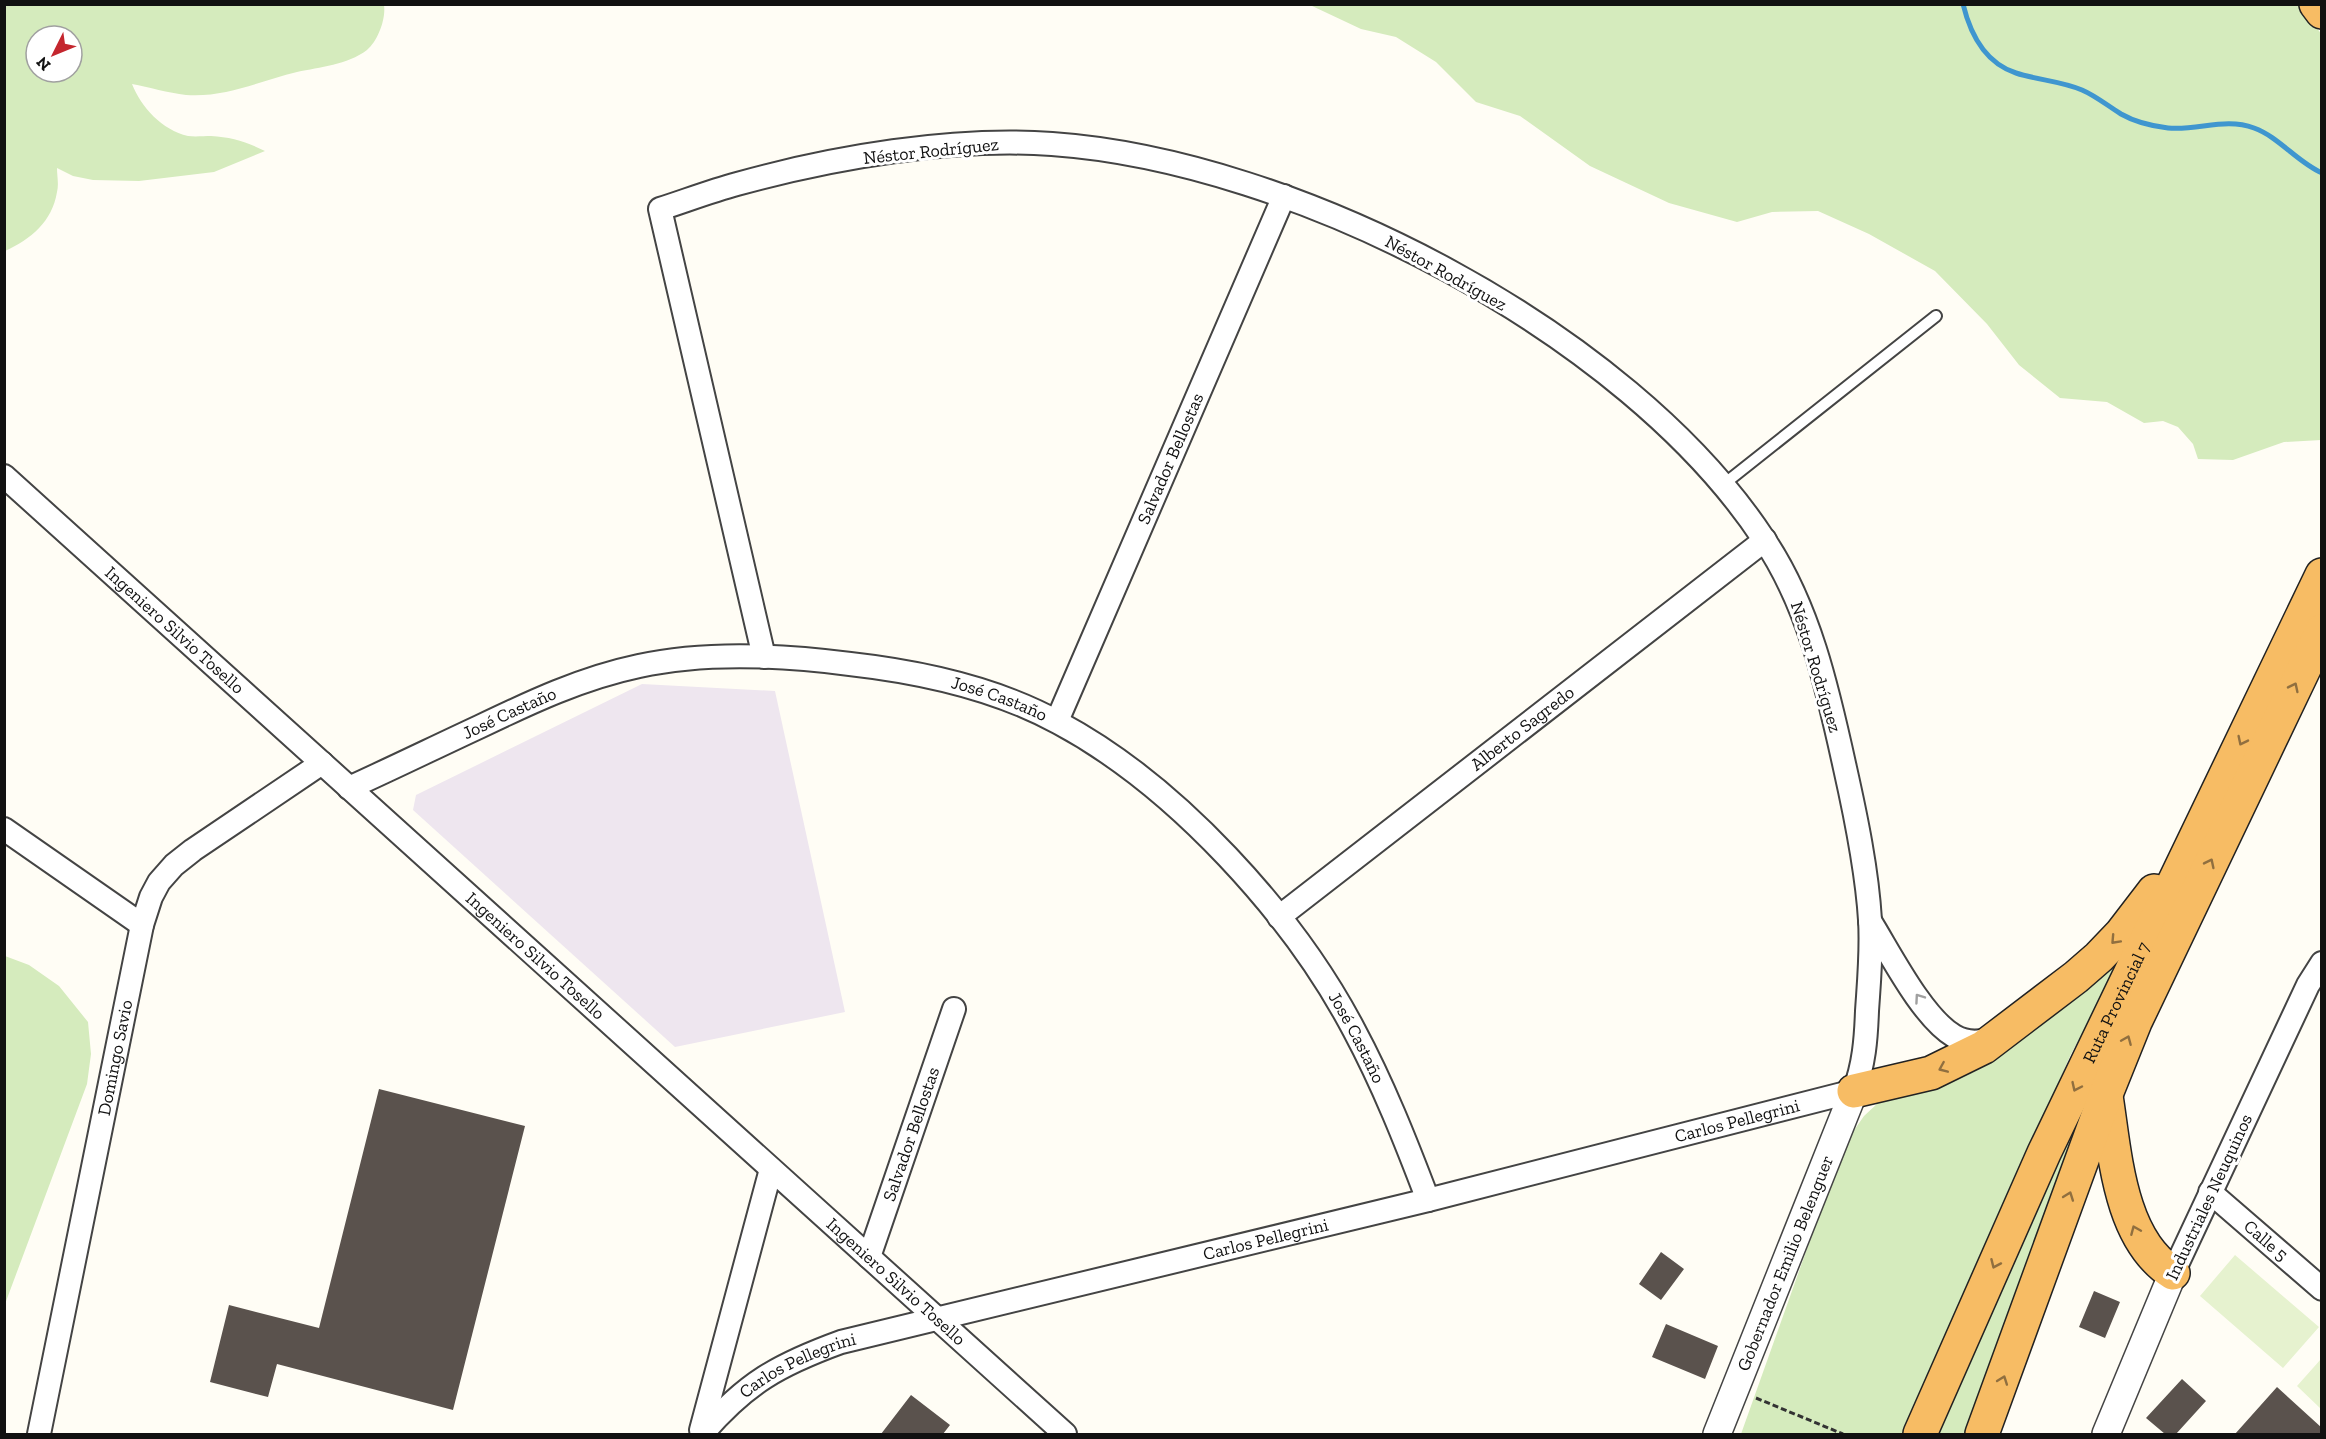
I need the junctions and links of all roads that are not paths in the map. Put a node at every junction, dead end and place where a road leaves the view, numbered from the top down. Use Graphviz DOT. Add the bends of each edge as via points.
graph roads {
  1 [pos="2316,4"];
  2 [pos="2322,12"];
  3 [pos="1284,196"];
  4 [pos="1936,316"];
  5 [pos="4,476"];
  6 [pos="1724,484"];
  7 [pos="1765,540"];
  8 [pos="2322,574"];
  9 [pos="2322,631"];
  10 [pos="764,657"];
  11 [pos="1057,721"];
  12 [pos="322,763"];
  13 [pos="349,788"];
  14 [pos="2210,807"];
  15 [pos="4,830"];
  16 [pos="1279,917"];
  17 [pos="1870,921"];
  18 [pos="142,925"];
  19 [pos="2322,963"];
  20 [pos="2315,991"];
  21 [pos="954,1009"];
  22 [pos="2000,1036"];
  23 [pos="1854,1091"];
  24 [pos="2106,1094"];
  25 [pos="771,1169"];
  26 [pos="2210,1192"];
  27 [pos="1428,1200"];
  28 [pos="869,1257"];
  29 [pos="2173,1273"];
  30 [pos="2322,1289"];
  31 [pos="937,1318"];
  32 [pos="39,1434"];
  33 [pos="701,1434"];
  34 [pos="1065,1434"];
  35 [pos="1718,1434"];
  36 [pos="1920,1434"];
  37 [pos="1982,1434"];
  38 [pos="2106,1434"];
  1 -- 2 [label="highway"];
  3 -- 6 [label="street, Néstor Rodríguez" via="1418,256 1566,343 1630,392"];
  3 -- 10 [label="street, Néstor Rodríguez" via="1131,153 1049,144 973,144 820,164 735,184 660,209"];
  3 -- 11 [label="street, Salvador Bellostas"];
  4 -- 6 [label="lane"];
  5 -- 12 [label="street, Ingeniero Silvio Tosello"];
  6 -- 7 [label="street, Néstor Rodríguez"];
  7 -- 16 [label="street, Alberto Sagredo"];
  7 -- 17 [label="street, Néstor Rodríguez" via="1797,600 1826,691 1850,789"];
  8 -- 14 [label="highway, Ruta Provincial 7, one-way"];
  24 -- 9 [label="highway, Ruta Provincial 7, one-way" via="2152,984"];
  10 -- 11 [label="street, José Castaño" via="884,668 954,682"];
  10 -- 13 [label="street, José Castaño" via="700,658 641,665 583,681"];
  11 -- 16 [label="street, José Castaño" via="1123,764 1189,818"];
  12 -- 13 [label="street, Ingeniero Silvio Tosello"];
  12 -- 18 [label="street, Domingo Savio" via="174,865 159,882"];
  13 -- 25 [label="street, Ingeniero Silvio Tosello"];
  14 -- 22 [label="highway, one-way" via="2155,891 2121,934 2076,977"];
  14 -- 36 [label="highway, Ruta Provincial 7, one-way" via="2040,1162"];
  15 -- 18 [label="street"];
  16 -- 27 [label="street, José Castaño" via="1354,1028"];
  22 -- 17 [label="street, Néstor Rodríguez, one-way" via="1968,1041 1943,1028 1918,998"];
  17 -- 23 [label="street, Néstor Rodríguez" via="1863,1068"];
  18 -- 32 [label="street, Domingo Savio"];
  19 -- 20 [label="street, Industriales Neuquinos"];
  20 -- 26 [label="street, Industriales Neuquinos"];
  21 -- 28 [label="street, Salvador Bellostas"];
  22 -- 23 [label="highway, one-way" via="1931,1073"];
  23 -- 27 [label="street, Carlos Pellegrini"];
  23 -- 35 [label="street, Gobernador Emilio Belenguer"];
  29 -- 24 [label="highway, one-way" via="2139,1239 2127,1209"];
  37 -- 24 [label="highway, Ruta Provincial 7, one-way"];
  25 -- 28 [label="street, Ingeniero Silvio Tosello"];
  25 -- 33 [label="street, Carlos Pellegrini"];
  26 -- 29 [label="street, Industriales Neuquinos"];
  26 -- 30 [label="street, Calle 5"];
  27 -- 31 [label="street, Carlos Pellegrini"];
  28 -- 31 [label="street, Ingeniero Silvio Tosello"];
  29 -- 38 [label="street, Industriales Neuquinos"];
  31 -- 33 [label="street, Carlos Pellegrini" via="841,1342 778,1368 725,1407"];
  31 -- 34 [label="street, Ingeniero Silvio Tosello"];
}
